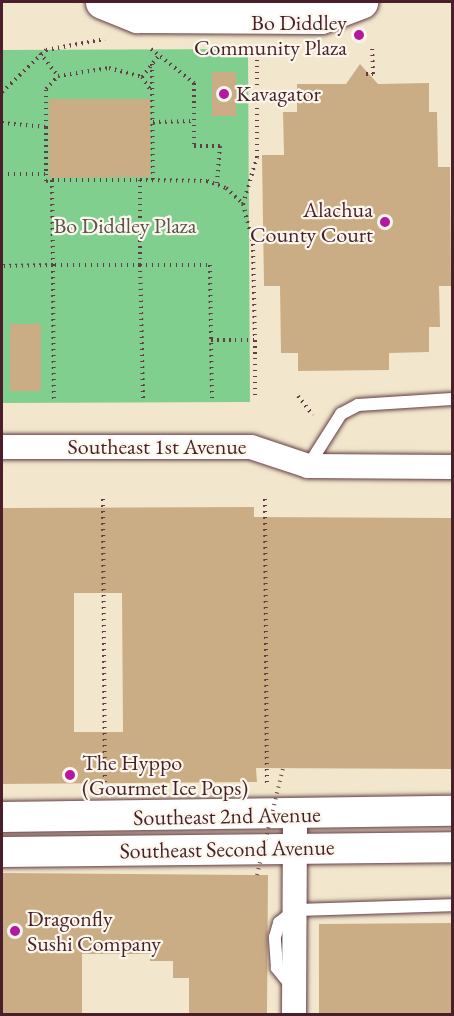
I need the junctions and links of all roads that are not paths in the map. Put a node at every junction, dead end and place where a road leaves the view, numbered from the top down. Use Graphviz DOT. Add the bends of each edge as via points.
graph roads {
  1 [pos="102,2"];
  2 [pos="361,2"];
  3 [pos="453,399"];
  4 [pos="2,447"];
  5 [pos="308,466"];
  6 [pos="453,467"];
  7 [pos="453,811"];
  8 [pos="295,816"];
  9 [pos="2,817"];
  10 [pos="453,847"];
  11 [pos="295,849"];
  12 [pos="2,852"];
  13 [pos="453,905"];
  14 [pos="295,910"];
  15 [pos="294,1014"];
  1 -- 2 [label="main road" via="137,16 321,17"];
  3 -- 5 [label="lane" via="358,405 341,414"];
  4 -- 5 [label="street, Southeast 1st Avenue" via="250,447"];
  5 -- 6 [label="street, Southeast 1st Avenue"];
  7 -- 8 [label="street, Southeast 2nd Avenue"];
  8 -- 9 [label="street, Southeast 2nd Avenue"];
  8 -- 11 [label="street"];
  10 -- 11 [label="street, Southeast Second Avenue"];
  11 -- 12 [label="street, Southeast Second Avenue"];
  11 -- 14 [label="street"];
  13 -- 14 [label="lane"];
  14 -- 15 [label="street"];
}
